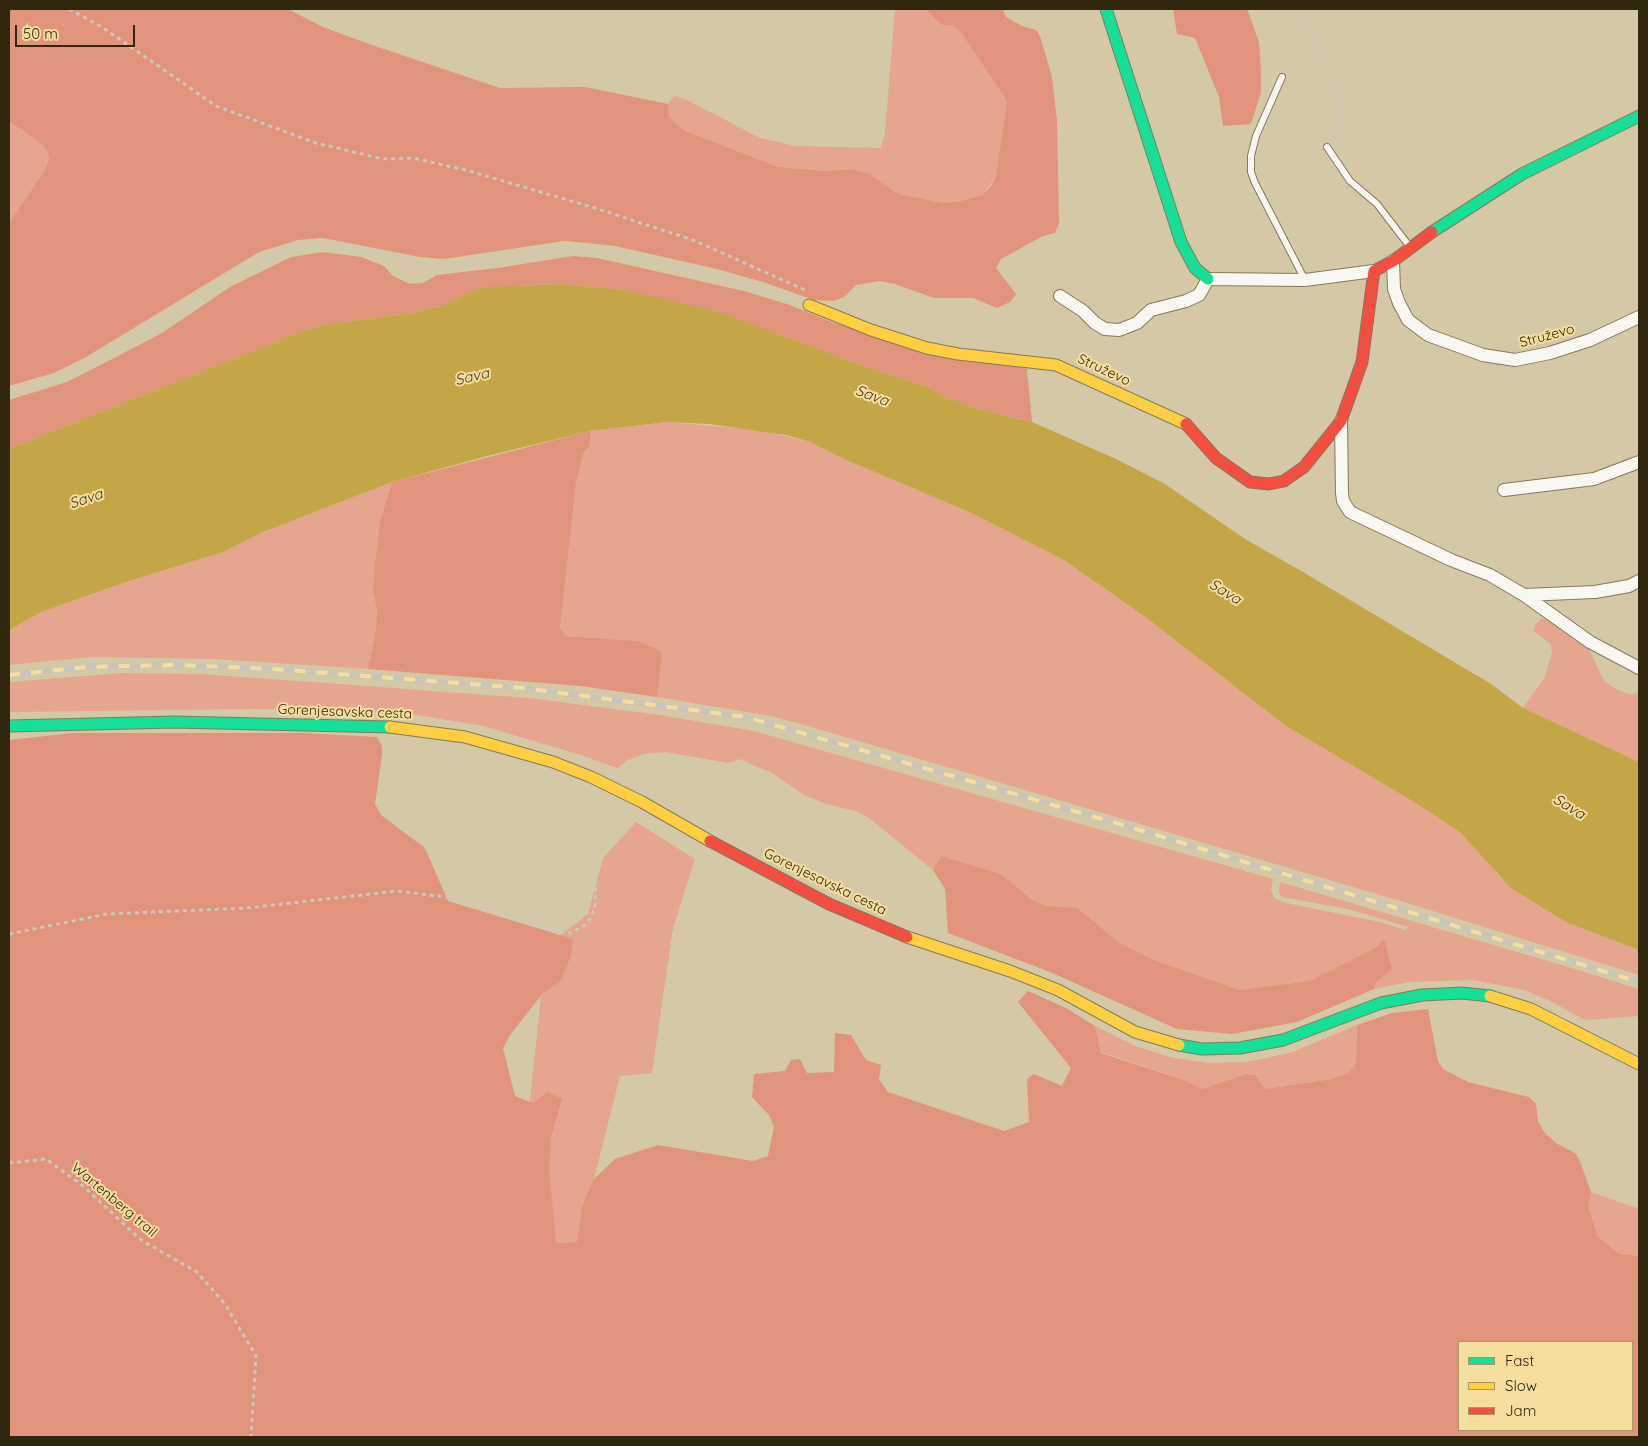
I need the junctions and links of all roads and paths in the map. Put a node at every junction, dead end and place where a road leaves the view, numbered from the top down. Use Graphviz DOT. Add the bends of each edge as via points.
graph roads {
  1 [pos="69,9"];
  2 [pos="1106,9"];
  3 [pos="1298,9"];
  4 [pos="1282,77"];
  5 [pos="1639,116"];
  6 [pos="1327,147"];
  7 [pos="1410,247"];
  8 [pos="1393,261"];
  9 [pos="1374,271"];
  10 [pos="1208,279"];
  11 [pos="1305,280"];
  12 [pos="810,292"];
  13 [pos="1060,296"];
  14 [pos="809,305"];
  15 [pos="1639,317"];
  16 [pos="9,394"];
  17 [pos="1341,421"];
  18 [pos="1639,462"];
  19 [pos="1504,490"];
  20 [pos="1639,582"];
  21 [pos="1524,595"];
  22 [pos="1639,668"];
  23 [pos="9,726"];
  24 [pos="597,848"];
  25 [pos="9,934"];
  26 [pos="1639,1064"];
  27 [pos="9,1163"];
  28 [pos="250,1437"];
  1 -- 12 [label="path" via="102,27 216,106 316,143 384,159 413,158 466,170 595,208 692,240"];
  2 -- 10 [label="street" via="1182,242 1195,268"];
  3 -- 6 [label="path" via="1336,86 1343,113 1339,133"];
  4 -- 11 [label="lane" via="1256,136 1251,156 1252,172 1262,199"];
  5 -- 7 [label="street" via="1522,174"];
  6 -- 7 [label="lane" via="1350,181 1377,204"];
  7 -- 8 [label="street"];
  8 -- 9 [label="street"];
  8 -- 15 [label="street, Struževo" via="1394,289 1408,320 1428,335 1483,355 1515,360 1550,353 1590,340"];
  9 -- 11 [label="street"];
  9 -- 17 [label="street, Struževo" via="1362,362"];
  10 -- 11 [label="street"];
  10 -- 13 [label="street" via="1199,295 1151,310 1137,322 1119,330 1094,324 1083,311"];
  14 -- 16 [label="path" via="710,275 626,255 574,248 439,267 406,262 369,250 294,247 231,276 162,324 62,377"];
  14 -- 17 [label="street, Struževo" via="927,348 1056,365 1185,423 1216,458 1250,482 1269,484 1284,481 1304,467"];
  17 -- 21 [label="street, Struževo" via="1342,493 1350,512 1490,575"];
  18 -- 19 [label="street" via="1594,479"];
  20 -- 21 [label="street" via="1595,592"];
  21 -- 22 [label="street, Struževo" via="1590,642"];
  23 -- 26 [label="street, Gorenjesavska cesta" via="174,722 358,725 465,737 553,762 591,777 829,904 898,934 1058,990 1135,1032 1168,1043 1202,1049 1240,1048 1283,1040 1381,1003 1422,995 1462,993 1491,996 1531,1009"];
  24 -- 25 [label="path" via="595,908 587,924 571,932 557,931 455,898 397,890 247,908 107,914"];
  27 -- 28 [label="path, Wartenberg trail" via="46,1159 83,1186 141,1240 197,1272 225,1304 256,1356"];
}
